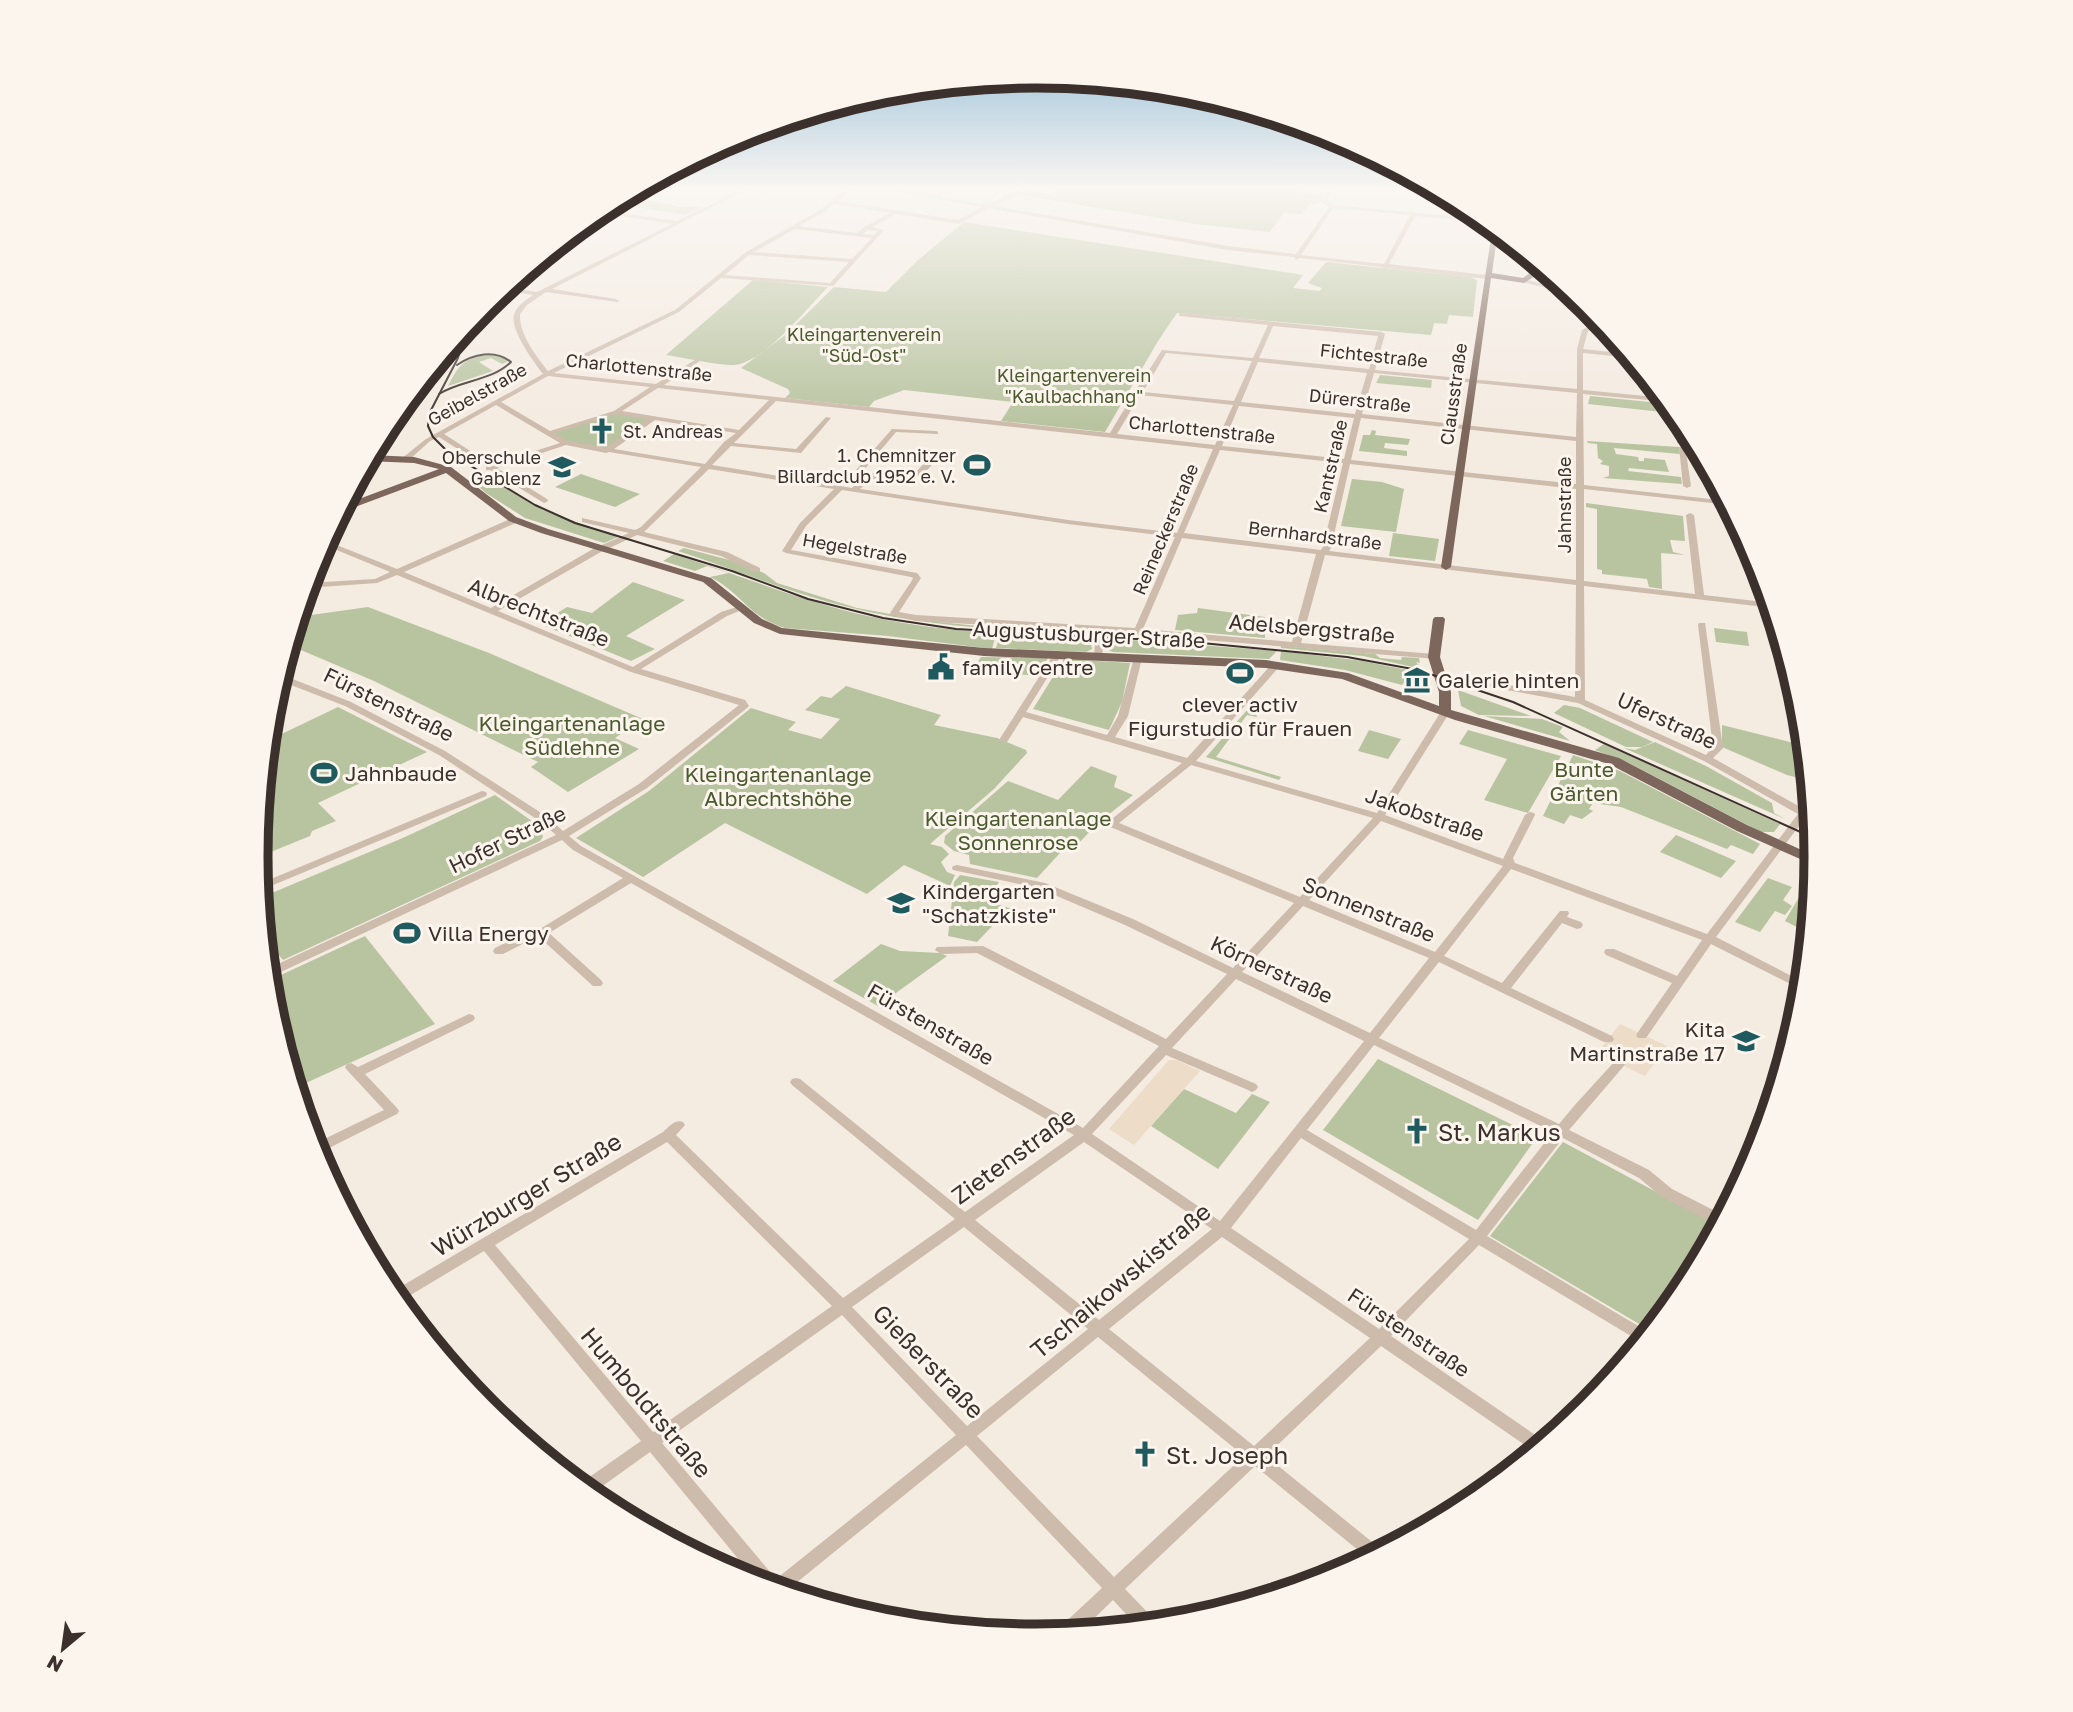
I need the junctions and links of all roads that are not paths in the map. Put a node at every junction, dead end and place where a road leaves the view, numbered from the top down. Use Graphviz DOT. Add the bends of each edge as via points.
graph roads {
  1 [pos="592,267"];
  2 [pos="731,267"];
  3 [pos="847,267"];
  4 [pos="1395,267"];
  5 [pos="1489,267"];
  6 [pos="1536,272"];
  7 [pos="720,276"];
  8 [pos="1488,276"];
  9 [pos="1524,281"];
  10 [pos="1555,289"];
  11 [pos="547,290"];
  12 [pos="516,291"];
  13 [pos="538,295"];
  14 [pos="616,301"];
  15 [pos="1181,315"];
  16 [pos="1270,324"];
  17 [pos="1593,326"];
  18 [pos="1580,351"];
  19 [pos="1619,355"];
  20 [pos="1255,359"];
  21 [pos="698,360"];
  22 [pos="1371,371"];
  23 [pos="547,373"];
  24 [pos="1473,381"];
  25 [pos="658,385"];
  26 [pos="1580,392"];
  27 [pos="1137,393"];
  28 [pos="775,398"];
  29 [pos="1654,399"];
  30 [pos="496,402"];
  31 [pos="1236,403"];
  32 [pos="616,412"];
  33 [pos="1358,415"];
  34 [pos="654,418"];
  35 [pos="828,418"];
  36 [pos="1466,427"];
  37 [pos="740,432"];
  38 [pos="549,433"];
  39 [pos="936,433"];
  40 [pos="439,434"];
  41 [pos="1113,435"];
  42 [pos="1580,439"];
  43 [pos="1681,439"];
  44 [pos="566,443"];
  45 [pos="727,444"];
  46 [pos="1682,446"];
  47 [pos="1217,447"];
  48 [pos="1686,447"];
  49 [pos="606,451"];
  50 [pos="936,456"];
  51 [pos="380,458"];
  52 [pos="405,459"];
  53 [pos="1348,461"];
  54 [pos="704,466"];
  55 [pos="489,468"];
  56 [pos="447,469"];
  57 [pos="1460,473"];
  58 [pos="868,477"];
  59 [pos="1579,486"];
  60 [pos="1687,486"];
  61 [pos="840,488"];
  62 [pos="854,490"];
  63 [pos="544,501"];
  64 [pos="1718,502"];
  65 [pos="353,505"];
  66 [pos="1690,515"];
  67 [pos="515,520"];
  68 [pos="585,520"];
  69 [pos="635,534"];
  70 [pos="1180,535"];
  71 [pos="333,546"];
  72 [pos="604,547"];
  73 [pos="1323,552"];
  74 [pos="1446,567"];
  75 [pos="757,570"];
  76 [pos="398,573"];
  77 [pos="1580,583"];
  78 [pos="318,585"];
  79 [pos="1700,597"];
  80 [pos="1762,605"];
  81 [pos="740,609"];
  82 [pos="492,611"];
  83 [pos="894,613"];
  84 [pos="1439,619"];
  85 [pos="1702,625"];
  86 [pos="1101,628"];
  87 [pos="1138,631"];
  88 [pos="1296,644"];
  89 [pos="1058,654"];
  90 [pos="1098,656"];
  91 [pos="1428,657"];
  92 [pos="1138,658"];
  93 [pos="1276,664"];
  94 [pos="634,670"];
  95 [pos="289,681"];
  96 [pos="1493,685"];
  97 [pos="1580,701"];
  98 [pos="744,706"];
  99 [pos="1446,712"];
  100 [pos="1021,713"];
  101 [pos="1110,738"];
  102 [pos="1004,740"];
  103 [pos="1707,759"];
  104 [pos="1189,761"];
  105 [pos="482,794"];
  106 [pos="1803,812"];
  107 [pos="1530,815"];
  108 [pos="1380,817"];
  109 [pos="1804,821"];
  110 [pos="562,835"];
  111 [pos="1780,845"];
  112 [pos="1805,856"];
  113 [pos="1510,864"];
  114 [pos="957,869"];
  115 [pos="631,878"];
  116 [pos="269,884"];
  117 [pos="1301,902"];
  118 [pos="1577,925"];
  119 [pos="542,933"];
  120 [pos="1710,939"];
  121 [pos="941,950"];
  122 [pos="499,951"];
  123 [pos="1610,952"];
  124 [pos="1437,957"];
  125 [pos="277,970"];
  126 [pos="1235,973"];
  127 [pos="1680,982"];
  128 [pos="1794,982"];
  129 [pos="597,983"];
  130 [pos="1504,988"];
  131 [pos="469,1018"];
  132 [pos="1642,1035"];
  133 [pos="1373,1038"];
  134 [pos="1608,1039"];
  135 [pos="1165,1047"];
  136 [pos="1619,1064"];
  137 [pos="796,1082"];
  138 [pos="1252,1087"];
  139 [pos="674,1130"];
  140 [pos="1299,1131"];
  141 [pos="1561,1131"];
  142 [pos="1084,1135"];
  143 [pos="324,1145"];
  144 [pos="1714,1217"];
  145 [pos="963,1220"];
  146 [pos="1222,1229"];
  147 [pos="1478,1238"];
  148 [pos="487,1245"];
  149 [pos="404,1292"];
  150 [pos="842,1306"];
  151 [pos="1099,1329"];
  152 [pos="1638,1333"];
  153 [pos="1381,1338"];
  154 [pos="965,1434"];
  155 [pos="652,1442"];
  156 [pos="1533,1442"];
  157 [pos="1256,1458"];
  158 [pos="593,1483"];
  159 [pos="1368,1549"];
  160 [pos="762,1574"];
  161 [pos="782,1581"];
  162 [pos="1114,1589"];
  163 [pos="1141,1617"];
  164 [pos="1077,1623"];
  1 -- 11 [label="street"];
  2 -- 7 [label="street, Geibelstraße"];
  3 -- 7 [label="street" via="831,285"];
  4 -- 8 [label="street"];
  5 -- 8 [label="main road, Clausstraße"];
  6 -- 9 [label="main road"];
  7 -- 23 [label="street, Geibelstraße" via="666,317"];
  8 -- 9 [label="main road"];
  8 -- 24 [label="main road, Clausstraße"];
  9 -- 10 [label="street"];
  11 -- 13 [label="street"];
  11 -- 14 [label="street"];
  12 -- 13 [label="street"];
  13 -- 23 [label="street" via="517,314 516,322"];
  15 -- 16 [label="street"];
  16 -- 20 [label="street, Reineckerstraße"];
  16 -- 22 [label="street, Kantstraße" via="1382,334"];
  17 -- 18 [label="street" via="1585,330"];
  18 -- 19 [label="street"];
  18 -- 26 [label="street, Jahnstraße"];
  20 -- 22 [label="street, Fichtestraße"];
  20 -- 27 [label="street, Fichtestraße" via="1161,351"];
  20 -- 31 [label="street, Reineckerstraße"];
  21 -- 25 [label="street"];
  22 -- 24 [label="street, Fichtestraße"];
  22 -- 33 [label="street, Kantstraße"];
  23 -- 25 [label="street, Charlottenstraße"];
  23 -- 30 [label="street, Geibelstraße"];
  24 -- 26 [label="street, Fichtestraße"];
  24 -- 36 [label="main road, Clausstraße"];
  25 -- 28 [label="street, Charlottenstraße"];
  25 -- 32 [label="street"];
  26 -- 29 [label="street, Fichtestraße"];
  26 -- 42 [label="street, Jahnstraße"];
  27 -- 31 [label="street, Dürerstraße"];
  27 -- 41 [label="street"];
  28 -- 37 [label="street"];
  28 -- 41 [label="street, Charlottenstraße"];
  30 -- 38 [label="street, Bernhardstraße"];
  30 -- 40 [label="street, Geibelstraße"];
  31 -- 33 [label="street, Dürerstraße"];
  31 -- 47 [label="street, Reineckerstraße"];
  32 -- 34 [label="street"];
  32 -- 38 [label="street"];
  33 -- 36 [label="street, Dürerstraße"];
  33 -- 53 [label="street, Kantstraße"];
  34 -- 37 [label="street"];
  34 -- 49 [label="street"];
  35 -- 45 [label="street" via="798,452"];
  36 -- 42 [label="street, Dürerstraße"];
  36 -- 57 [label="main road, Clausstraße"];
  37 -- 45 [label="street"];
  38 -- 44 [label="street, Bernhardstraße"];
  39 -- 58 [label="street" via="894,430 860,470"];
  40 -- 52 [label="street, Geibelstraße"];
  40 -- 55 [label="street"];
  41 -- 47 [label="street, Charlottenstraße"];
  42 -- 59 [label="street, Jahnstraße"];
  43 -- 46 [label="street"];
  44 -- 49 [label="street, Bernhardstraße"];
  44 -- 55 [label="street"];
  45 -- 54 [label="street"];
  46 -- 48 [label="street"];
  46 -- 60 [label="street"];
  47 -- 53 [label="street, Charlottenstraße"];
  47 -- 70 [label="street, Reineckerstraße"];
  49 -- 54 [label="street, Bernhardstraße"];
  50 -- 58 [label="street" via="918,474"];
  51 -- 52 [label="main road, Augustusburger Straße"];
  52 -- 56 [label="main road, Augustusburger Straße"];
  53 -- 57 [label="street, Charlottenstraße"];
  53 -- 73 [label="street, Kantstraße"];
  54 -- 61 [label="street, Bernhardstraße"];
  54 -- 69 [label="street"];
  55 -- 63 [label="street"];
  56 -- 65 [label="main road"];
  56 -- 67 [label="main road, Augustusburger Straße"];
  57 -- 59 [label="street, Charlottenstraße"];
  57 -- 74 [label="main road, Clausstraße"];
  58 -- 62 [label="street"];
  59 -- 64 [label="street, Charlottenstraße"];
  59 -- 77 [label="street, Jahnstraße"];
  61 -- 62 [label="street, Bernhardstraße"];
  61 -- 83 [label="street, Hegelstraße" via="803,525 786,551 914,575 915,582"];
  62 -- 70 [label="street, Bernhardstraße"];
  66 -- 79 [label="street"];
  67 -- 72 [label="main road, Augustusburger Straße"];
  67 -- 76 [label="street"];
  68 -- 69 [label="street"];
  69 -- 72 [label="street"];
  69 -- 75 [label="street" via="722,554"];
  70 -- 73 [label="street, Bernhardstraße"];
  70 -- 87 [label="street, Reineckerstraße"];
  71 -- 76 [label="street, Albrechtstraße"];
  72 -- 81 [label="main road, Augustusburger Straße" via="707,580"];
  72 -- 82 [label="street"];
  73 -- 74 [label="street, Bernhardstraße"];
  73 -- 88 [label="street, Kantstraße"];
  74 -- 77 [label="street, Bernhardstraße"];
  76 -- 78 [label="street" via="377,581"];
  76 -- 82 [label="street, Albrechtstraße"];
  77 -- 79 [label="street, Bernhardstraße"];
  77 -- 97 [label="street, Jahnstraße"];
  79 -- 80 [label="street, Bernhardstraße"];
  81 -- 89 [label="main road, Augustusburger Straße" via="762,625 788,632 984,652"];
  81 -- 94 [label="street" via="724,614"];
  82 -- 94 [label="street, Albrechtstraße"];
  83 -- 86 [label="street, Adelsbergstraße" via="993,624"];
  84 -- 91 [label="main road"];
  85 -- 103 [label="street" via="1718,748"];
  86 -- 87 [label="street, Adelsbergstraße"];
  86 -- 90 [label="street"];
  87 -- 88 [label="street, Adelsbergstraße"];
  88 -- 91 [label="street, Adelsbergstraße"];
  89 -- 90 [label="main road, Augustusburger Straße"];
  89 -- 100 [label="street"];
  90 -- 92 [label="main road, Augustusburger Straße"];
  91 -- 99 [label="main road" via="1445,692"];
  92 -- 93 [label="main road, Augustusburger Straße"];
  92 -- 101 [label="street" via="1123,716"];
  93 -- 99 [label="main road, Augustusburger Straße" via="1362,681"];
  93 -- 104 [label="street"];
  94 -- 98 [label="street, Albrechtstraße"];
  95 -- 110 [label="street, Fürstenstraße" via="348,704 436,749 503,790"];
  96 -- 97 [label="street, Uferstraße"];
  97 -- 103 [label="street, Uferstraße"];
  98 -- 110 [label="street, Hofer Straße" via="643,786"];
  99 -- 108 [label="street, Zietenstraße"];
  99 -- 111 [label="main road, Augustusburger Straße" via="1614,761"];
  100 -- 101 [label="street, Jakobstraße"];
  100 -- 102 [label="street"];
  101 -- 104 [label="street, Jakobstraße"];
  103 -- 106 [label="street, Uferstraße"];
  104 -- 108 [label="street, Jakobstraße"];
  104 -- 117 [label="street, Sonnenstraße" via="1112,824"];
  105 -- 116 [label="street"];
  107 -- 113 [label="street, Tschaikowskistraße" via="1508,858"];
  108 -- 113 [label="street, Jakobstraße"];
  108 -- 117 [label="street, Zietenstraße"];
  109 -- 111 [label="street"];
  110 -- 115 [label="street, Fürstenstraße"];
  110 -- 125 [label="street, Hofer Straße"];
  111 -- 112 [label="main road, Augustusburger Straße"];
  111 -- 120 [label="street"];
  113 -- 120 [label="street, Jakobstraße"];
  113 -- 124 [label="street, Tschaikowskistraße"];
  114 -- 126 [label="street, Körnerstraße" via="1027,882 1079,900"];
  115 -- 119 [label="street"];
  115 -- 142 [label="street, Fürstenstraße"];
  117 -- 124 [label="street, Sonnenstraße"];
  117 -- 126 [label="street, Zietenstraße"];
  118 -- 130 [label="street" via="1563,916"];
  119 -- 122 [label="street"];
  119 -- 129 [label="street"];
  120 -- 127 [label="street"];
  120 -- 128 [label="street, Jakobstraße"];
  121 -- 135 [label="street" via="979,950"];
  123 -- 127 [label="street"];
  124 -- 130 [label="street, Sonnenstraße"];
  124 -- 133 [label="street, Tschaikowskistraße"];
  126 -- 133 [label="street, Körnerstraße"];
  126 -- 135 [label="street, Zietenstraße"];
  127 -- 132 [label="street"];
  130 -- 134 [label="street, Sonnenstraße"];
  131 -- 143 [label="street" via="354,1070 393,1111"];
  133 -- 140 [label="street, Tschaikowskistraße"];
  133 -- 141 [label="street, Körnerstraße"];
  135 -- 138 [label="street"];
  135 -- 142 [label="street, Zietenstraße"];
  136 -- 141 [label="street"];
  137 -- 145 [label="street"];
  139 -- 148 [label="street, Würzburger Straße"];
  139 -- 150 [label="street, Gießerstraße"];
  140 -- 146 [label="street, Tschaikowskistraße"];
  140 -- 147 [label="street"];
  141 -- 144 [label="street, Körnerstraße"];
  141 -- 147 [label="street"];
  142 -- 145 [label="street, Zietenstraße"];
  142 -- 146 [label="street, Fürstenstraße"];
  145 -- 150 [label="street, Zietenstraße"];
  145 -- 151 [label="street"];
  146 -- 151 [label="street, Tschaikowskistraße"];
  146 -- 153 [label="street, Fürstenstraße"];
  147 -- 152 [label="street"];
  147 -- 153 [label="street"];
  148 -- 149 [label="street, Würzburger Straße"];
  148 -- 155 [label="street, Humboldtstraße"];
  150 -- 154 [label="street, Gießerstraße"];
  150 -- 155 [label="street, Zietenstraße"];
  151 -- 154 [label="street, Tschaikowskistraße"];
  151 -- 157 [label="street"];
  153 -- 156 [label="street, Fürstenstraße"];
  153 -- 157 [label="street"];
  154 -- 161 [label="street, Tschaikowskistraße"];
  154 -- 162 [label="street, Gießerstraße"];
  155 -- 158 [label="street, Zietenstraße"];
  155 -- 160 [label="street, Humboldtstraße"];
  157 -- 159 [label="street"];
  157 -- 162 [label="street"];
  162 -- 163 [label="street, Gießerstraße"];
  162 -- 164 [label="street"];
}
